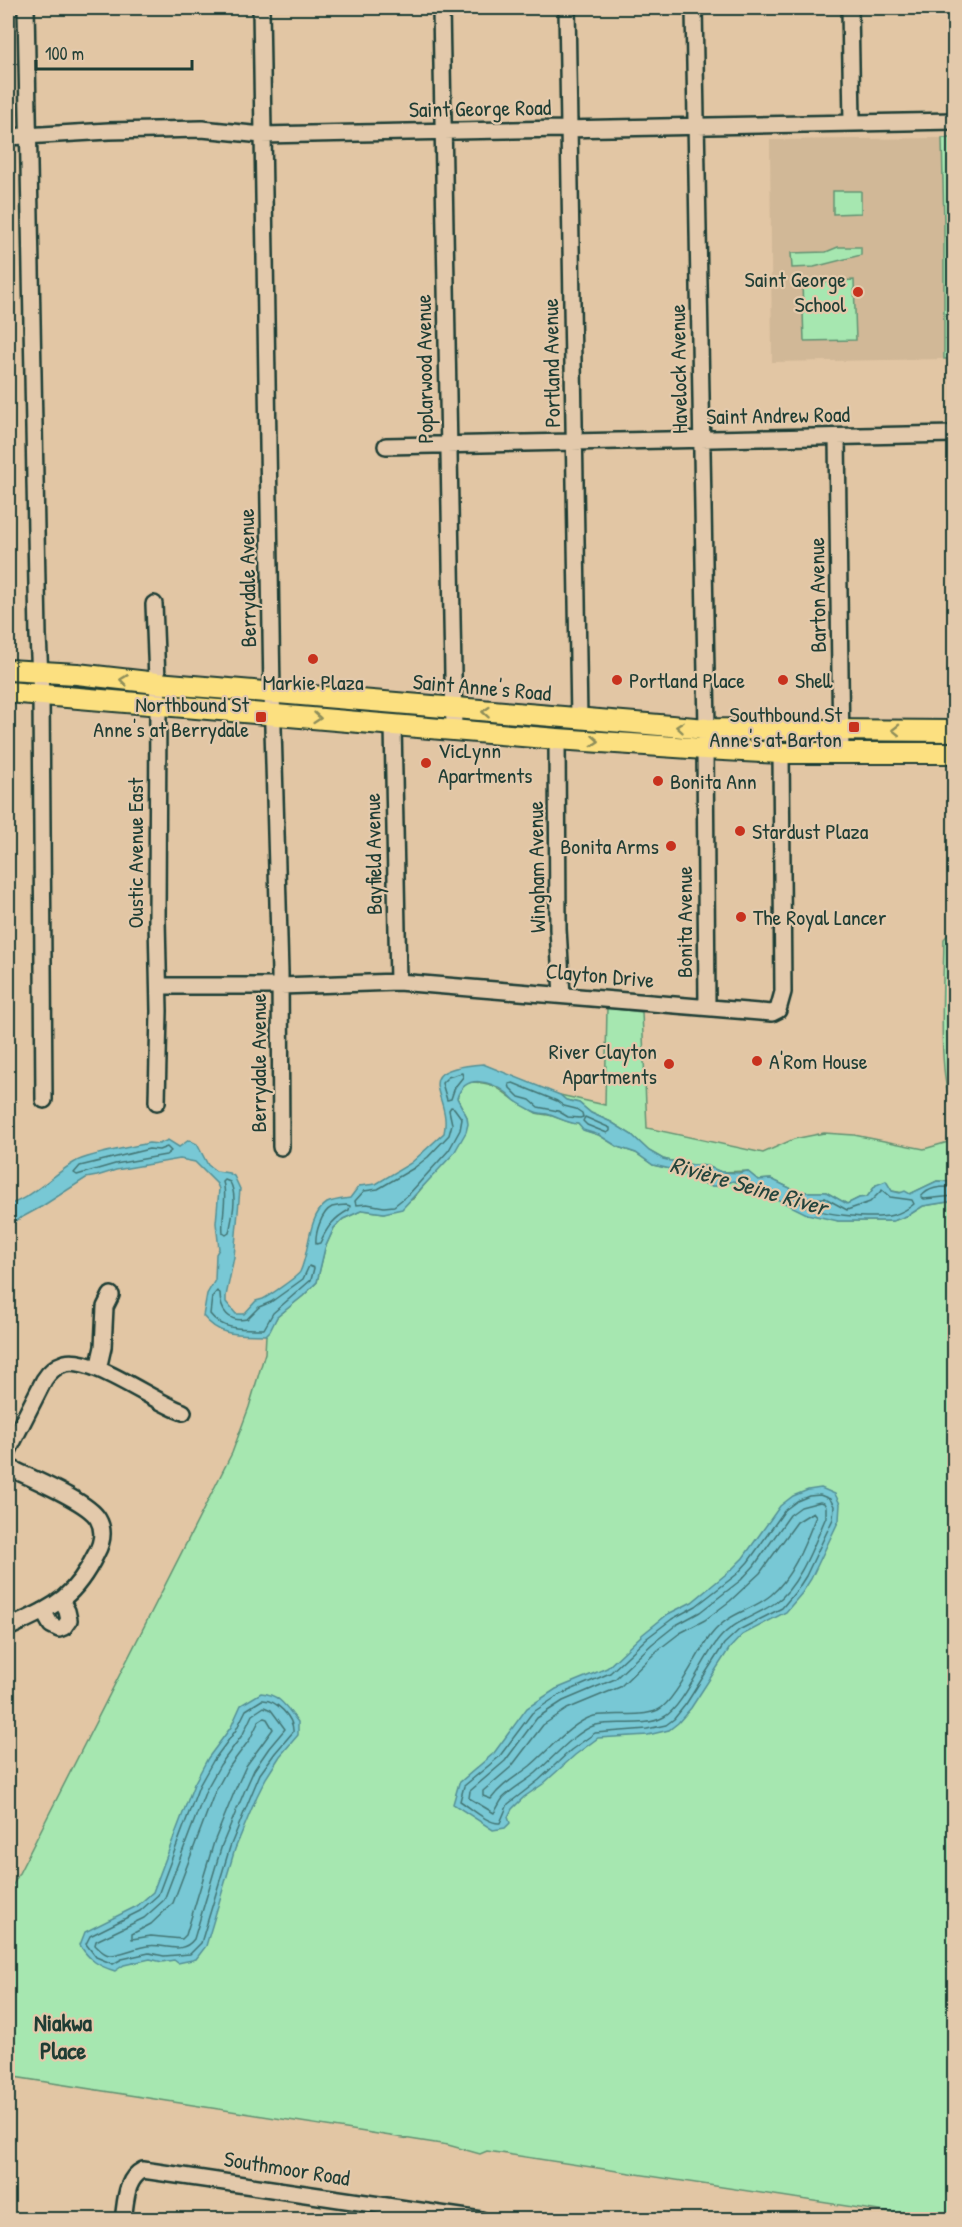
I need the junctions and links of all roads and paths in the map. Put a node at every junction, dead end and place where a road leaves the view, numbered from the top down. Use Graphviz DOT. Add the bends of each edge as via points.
graph roads {
  1 [pos="26,8"];
  2 [pos="261,8"];
  3 [pos="441,8"];
  4 [pos="567,8"];
  5 [pos="694,8"];
  6 [pos="850,8"];
  7 [pos="954,121"];
  8 [pos="852,122"];
  9 [pos="696,125"];
  10 [pos="570,129"];
  11 [pos="442,131"];
  12 [pos="262,135"];
  13 [pos="28,136"];
  14 [pos="8,137"];
  15 [pos="954,434"];
  16 [pos="837,437"];
  17 [pos="702,439"];
  18 [pos="575,441"];
  19 [pos="447,445"];
  20 [pos="386,446"];
  21 [pos="154,604"];
  22 [pos="8,670"];
  23 [pos="39,673"];
  24 [pos="156,684"];
  25 [pos="8,692"];
  26 [pos="272,693"];
  27 [pos="41,695"];
  28 [pos="158,705"];
  29 [pos="454,710"];
  30 [pos="274,715"];
  31 [pos="579,719"];
  32 [pos="393,725"];
  33 [pos="454,730"];
  34 [pos="841,730"];
  35 [pos="954,731"];
  36 [pos="557,739"];
  37 [pos="706,739"];
  38 [pos="841,752"];
  39 [pos="781,753"];
  40 [pos="954,753"];
  41 [pos="398,982"];
  42 [pos="159,986"];
  43 [pos="280,986"];
  44 [pos="562,994"];
  45 [pos="707,1007"];
  46 [pos="44,1100"];
  47 [pos="157,1102"];
  48 [pos="281,1147"];
  49 [pos="111,1295"];
  50 [pos="98,1369"];
  51 [pos="183,1412"];
  52 [pos="8,1451"];
  53 [pos="8,1467"];
  54 [pos="61,1600"];
  55 [pos="43,1611"];
  56 [pos="8,1629"];
  57 [pos="123,2220"];
  58 [pos="481,2220"];
  1 -- 13 [label="street"];
  2 -- 12 [label="street, Berrydale Avenue"];
  3 -- 11 [label="street, Poplarwood Avenue"];
  4 -- 10 [label="street, Portland Avenue"];
  5 -- 9 [label="street, Havelock Avenue"];
  6 -- 8 [label="street"];
  7 -- 8 [label="street, Saint George Road"];
  8 -- 9 [label="street, Saint George Road"];
  9 -- 10 [label="street, Saint George Road"];
  9 -- 17 [label="street, Havelock Avenue"];
  10 -- 11 [label="street, Saint George Road"];
  10 -- 18 [label="street, Portland Avenue"];
  11 -- 12 [label="street, Saint George Road"];
  11 -- 19 [label="street, Poplarwood Avenue"];
  12 -- 13 [label="street, Saint George Road" via="202,129"];
  12 -- 26 [label="street, Berrydale Avenue"];
  13 -- 14 [label="street, Saint George Road"];
  13 -- 23 [label="street"];
  15 -- 16 [label="street, Saint Andrew Road"];
  16 -- 17 [label="street, Saint Andrew Road"];
  16 -- 34 [label="street, Barton Avenue"];
  17 -- 18 [label="street, Saint Andrew Road"];
  17 -- 37 [label="street, Havelock Avenue"];
  18 -- 19 [label="street, Saint Andrew Road"];
  18 -- 31 [label="street, Portland Avenue"];
  19 -- 20 [label="street, Saint Andrew Road"];
  19 -- 29 [label="street, Poplarwood Avenue"];
  21 -- 24 [label="street, Oustic Avenue East"];
  22 -- 23 [label="main road, Saint Anne's Road"];
  24 -- 23 [label="main road, Saint Anne's Road, one-way"];
  23 -- 27 [label="street"];
  24 -- 26 [label="main road, Saint Anne's Road"];
  24 -- 28 [label="street, Oustic Avenue East"];
  25 -- 27 [label="main road, Saint Anne's Road"];
  26 -- 29 [label="main road, Saint Anne's Road"];
  26 -- 30 [label="street, Berrydale Avenue"];
  27 -- 28 [label="main road, Saint Anne's Road"];
  27 -- 46 [label="street"];
  28 -- 30 [label="main road, Saint Anne's Road"];
  28 -- 42 [label="street, Oustic Avenue East"];
  31 -- 29 [label="main road, Saint Anne's Road, one-way"];
  29 -- 33 [label="street, Poplarwood Avenue"];
  30 -- 32 [label="main road, Saint Anne's Road, one-way"];
  30 -- 43 [label="street, Berrydale Avenue"];
  37 -- 31 [label="main road, Saint Anne's Road, one-way"];
  32 -- 33 [label="main road, Saint Anne's Road"];
  32 -- 41 [label="street, Bayfield Avenue"];
  33 -- 36 [label="main road, Saint Anne's Road"];
  35 -- 34 [label="main road, Saint Anne's Road, one-way"];
  34 -- 37 [label="main road, Saint Anne's Road"];
  34 -- 38 [label="street, Barton Avenue"];
  36 -- 37 [label="main road, Saint Anne's Road, one-way"];
  36 -- 44 [label="street, Wingham Avenue"];
  37 -- 39 [label="main road, Saint Anne's Road"];
  37 -- 45 [label="street, Bonita Avenue"];
  38 -- 39 [label="main road, Saint Anne's Road"];
  38 -- 40 [label="main road, Saint Anne's Road"];
  39 -- 45 [label="street, Clayton Drive" via="781,1004 772,1013"];
  41 -- 43 [label="street, Clayton Drive"];
  41 -- 44 [label="street, Clayton Drive"];
  42 -- 43 [label="street, Clayton Drive"];
  42 -- 47 [label="street, Oustic Avenue East"];
  43 -- 48 [label="street, Berrydale Avenue"];
  44 -- 45 [label="street, Clayton Drive"];
  49 -- 50 [label="street" via="105,1307"];
  50 -- 51 [label="street"];
  50 -- 52 [label="street" via="76,1362 52,1370"];
  53 -- 54 [label="street" via="86,1507 98,1519 101,1544 77,1587"];
  54 -- 55 [label="street"];
  54 -- 55 [label="street" via="69,1616 64,1627 51,1625"];
  55 -- 56 [label="street"];
  57 -- 58 [label="street, Southmoor Road" via="130,2182 142,2169"];
}
